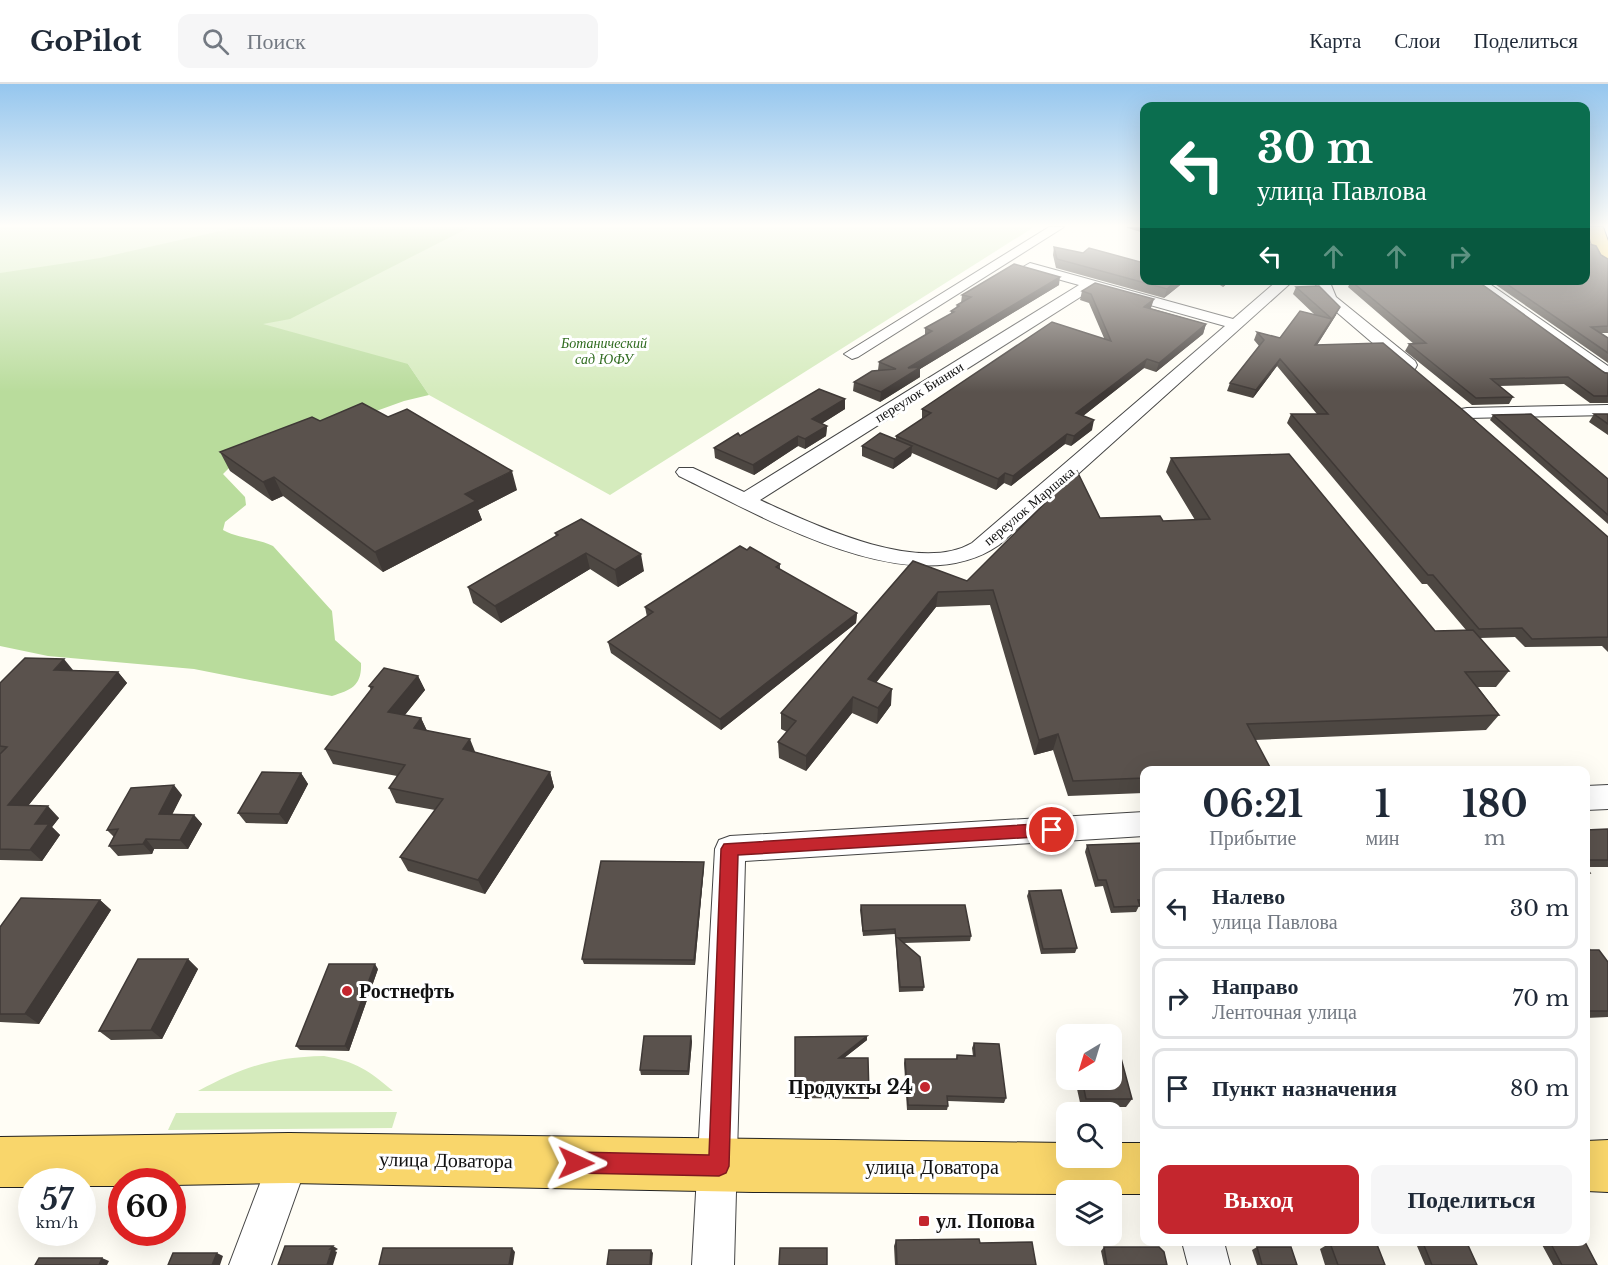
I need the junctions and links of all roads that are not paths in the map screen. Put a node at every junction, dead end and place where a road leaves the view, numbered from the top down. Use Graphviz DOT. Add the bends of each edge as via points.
graph roads {
  1 [pos="969,282"];
  2 [pos="1084,282"];
  3 [pos="1091,284"];
  4 [pos="1281,285"];
  5 [pos="1323,285"];
  6 [pos="1481,285"];
  7 [pos="1237,325"];
  8 [pos="852,354"];
  9 [pos="1608,374"];
  10 [pos="1422,376"];
  11 [pos="1449,398"];
  12 [pos="1608,410"];
  13 [pos="1467,413"];
  14 [pos="1485,429"];
  15 [pos="686,472"];
  16 [pos="746,500"];
  17 [pos="1608,797"];
  18 [pos="1590,798"];
  19 [pos="1140,824"];
  20 [pos="289,1158"];
  21 [pos="0,1162"];
  22 [pos="719,1166"];
  23 [pos="1140,1169"];
  24 [pos="1204,1246"];
  25 [pos="250,1265"];
  26 [pos="713,1265"];
  27 [pos="1209,1265"];
  1 -- 8 [label="street"];
  2 -- 3 [label="street"];
  3 -- 7 [label="street"];
  3 -- 16 [label="street, переулок Бианки"];
  4 -- 7 [label="street, переулок Маршака"];
  5 -- 10 [label="street" via="1331,300"];
  6 -- 9 [label="street"];
  7 -- 16 [label="street, переулок Маршака" via="974,552 958,557 913,559 865,549 830,539"];
  11 -- 13 [label="street"];
  12 -- 13 [label="street"];
  13 -- 14 [label="street"];
  15 -- 16 [label="street, переулок Маршака"];
  17 -- 18 [label="street"];
  19 -- 22 [label="street" via="730,849"];
  20 -- 21 [label="main road, улица Доватора"];
  20 -- 22 [label="main road, улица Доватора"];
  20 -- 25 [label="street"];
  22 -- 23 [label="main road, улица Доватора"];
  22 -- 26 [label="street"];
  24 -- 27 [label="street"];
}
